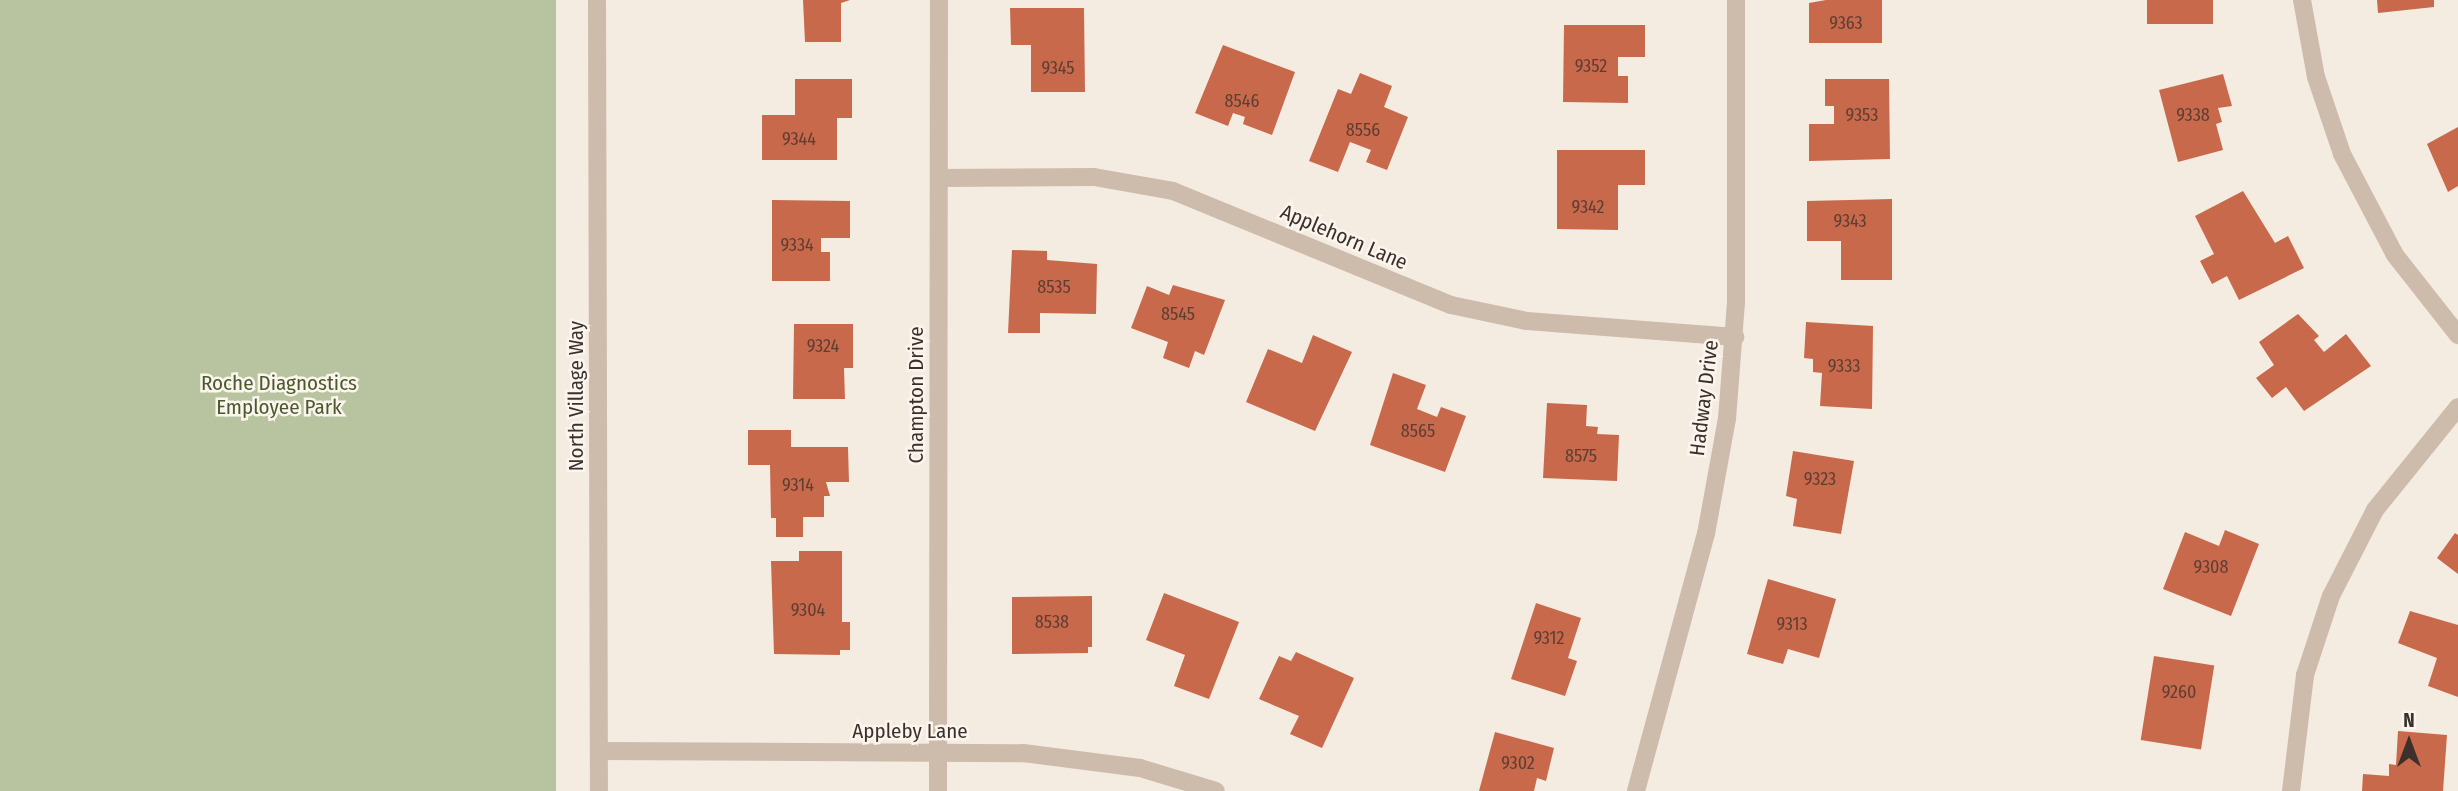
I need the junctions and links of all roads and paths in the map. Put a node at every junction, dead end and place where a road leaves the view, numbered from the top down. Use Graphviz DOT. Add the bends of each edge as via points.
graph roads {
  1 [pos="597,0"];
  2 [pos="939,0"];
  3 [pos="1736,0"];
  4 [pos="2302,0"];
  5 [pos="939,178"];
  6 [pos="2458,335"];
  7 [pos="1735,337"];
  8 [pos="2458,407"];
  9 [pos="599,751"];
  10 [pos="938,755"];
  11 [pos="599,791"];
  12 [pos="938,791"];
  13 [pos="1216,791"];
  14 [pos="1636,791"];
  15 [pos="2291,791"];
  1 -- 9 [label="street, North Village Way"];
  2 -- 5 [label="street, Champton Drive"];
  3 -- 7 [label="street, Hadway Drive"];
  4 -- 6 [label="street" via="2314,69 2342,154 2395,255"];
  5 -- 7 [label="street, Applehorn Lane" via="1094,177 1173,191 1451,305 1527,321"];
  5 -- 10 [label="street, Champton Drive"];
  7 -- 14 [label="street, Hadway Drive" via="1723,453 1710,519"];
  8 -- 15 [label="street" via="2375,510 2331,596 2305,676"];
  9 -- 10 [label="street, Appleby Lane"];
  9 -- 11 [label="street, North Village Way"];
  10 -- 12 [label="street, Champton Drive"];
  10 -- 13 [label="street, Appleby Lane" via="1073,757 1140,768"];
}
